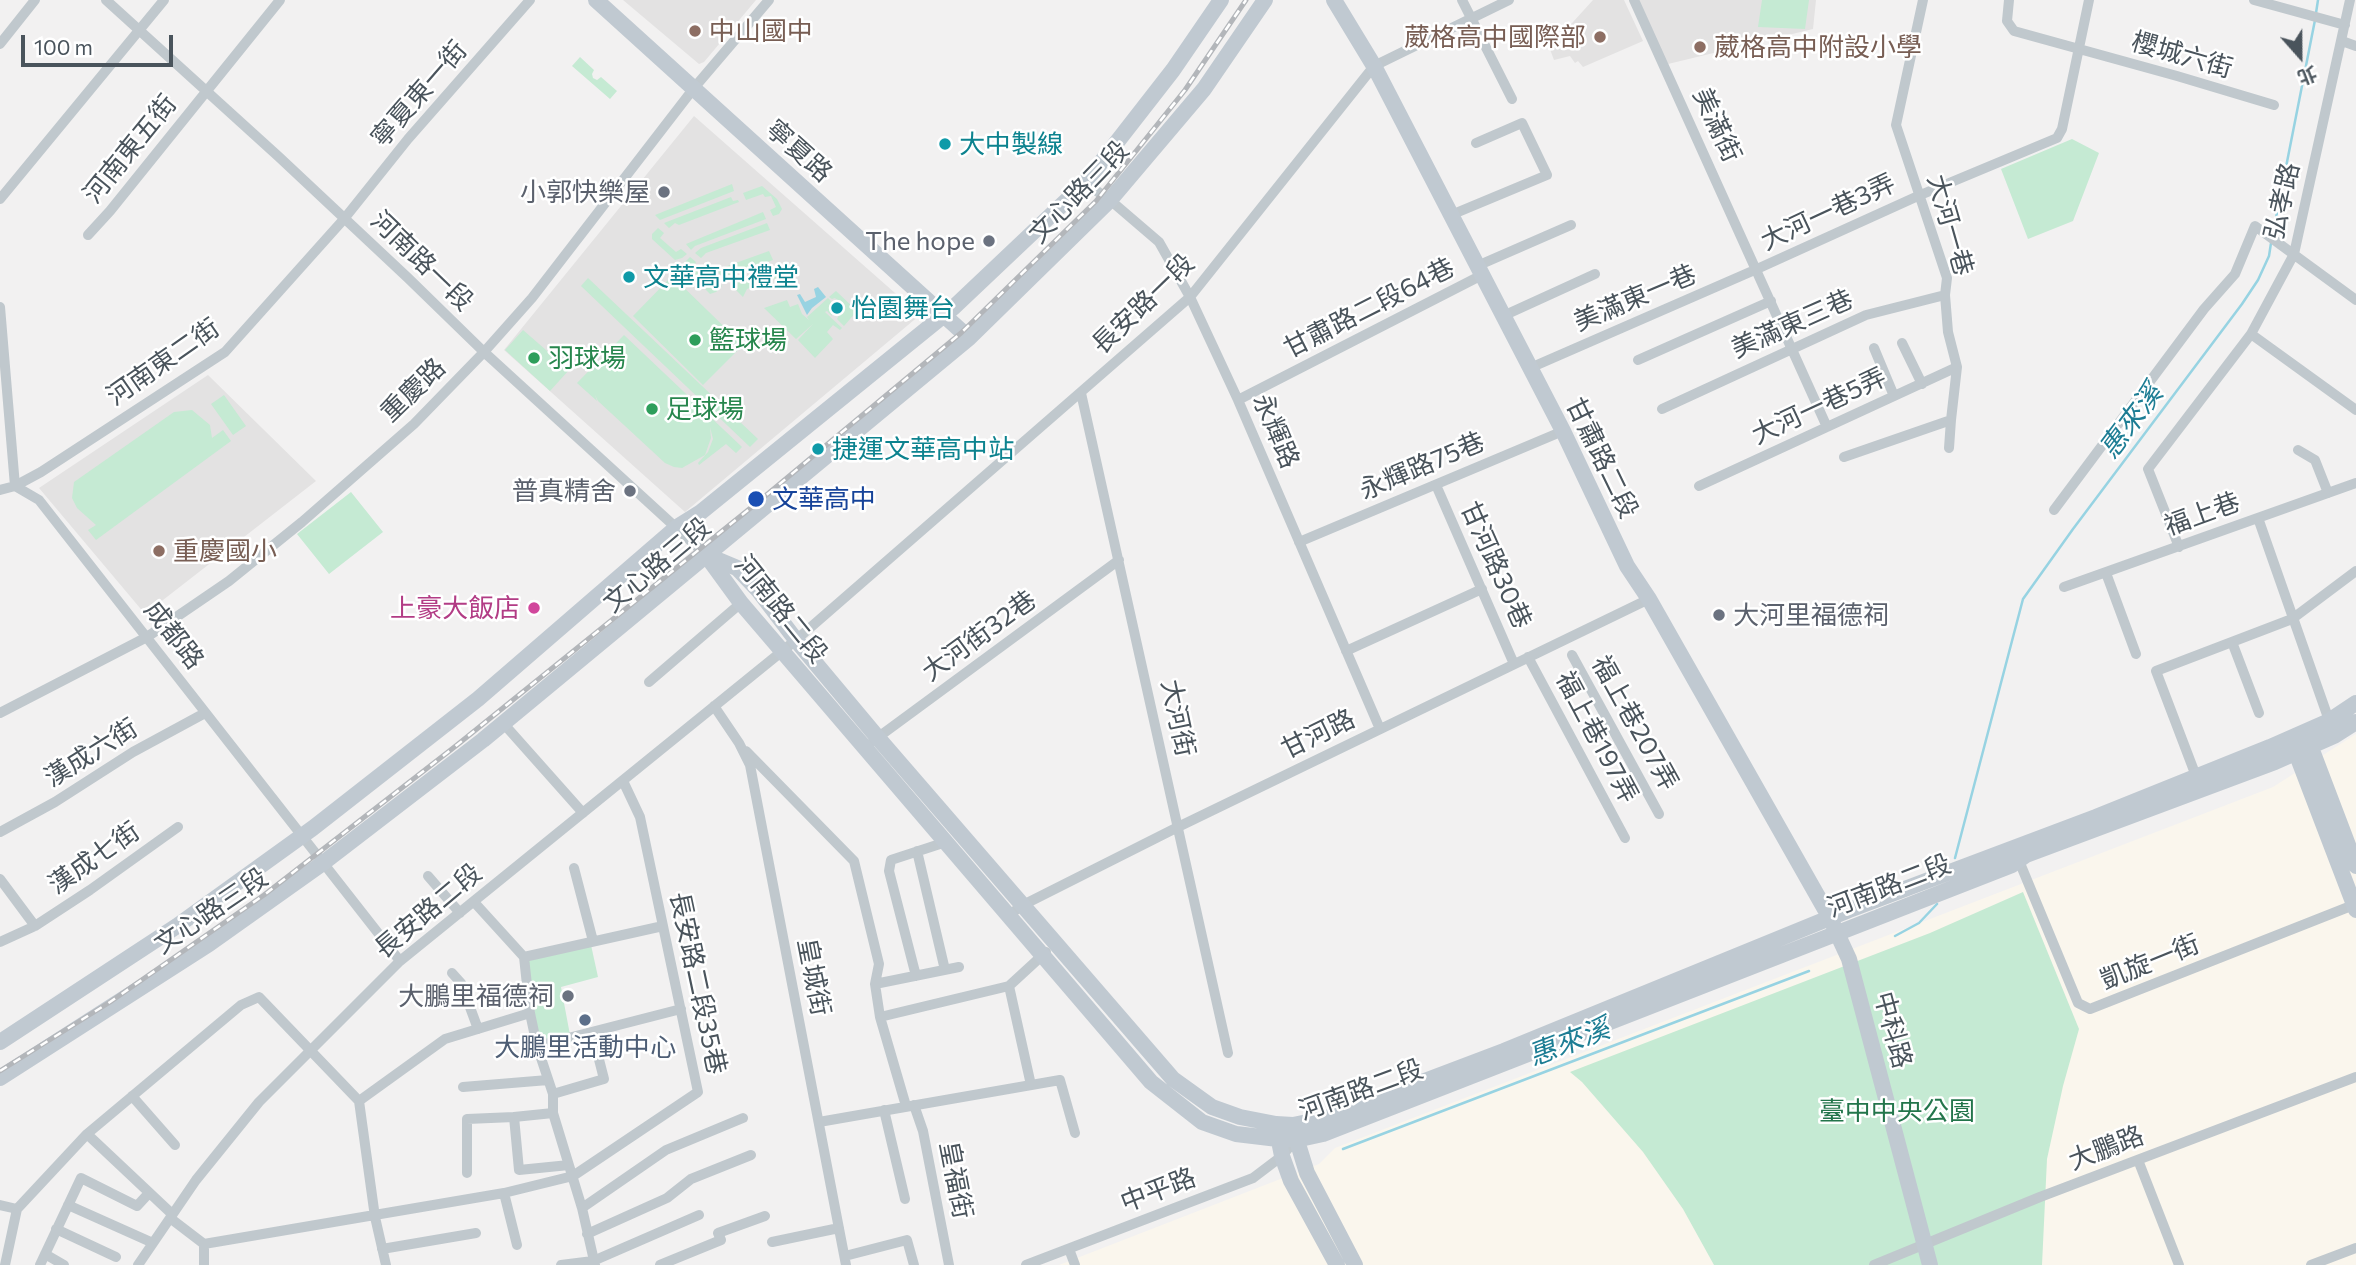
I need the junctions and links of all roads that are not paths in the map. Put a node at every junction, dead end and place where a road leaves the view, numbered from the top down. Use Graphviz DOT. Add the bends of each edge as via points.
graph roads {
  1 [pos="35,0"];
  2 [pos="106,0"];
  3 [pos="164,0"];
  4 [pos="280,0"];
  5 [pos="530,0"];
  6 [pos="596,0"];
  7 [pos="769,0"];
  8 [pos="1221,0"];
  9 [pos="1265,0"];
  10 [pos="1334,0"];
  11 [pos="1462,0"];
  12 [pos="1509,0"];
  13 [pos="1634,0"];
  14 [pos="1923,0"];
  15 [pos="2008,0"];
  16 [pos="2089,0"];
  17 [pos="2254,0"];
  18 [pos="2350,0"];
  19 [pos="1470,18"];
  20 [pos="2341,24"];
  21 [pos="138,30"];
  22 [pos="2342,41"];
  23 [pos="0,44"];
  24 [pos="2356,46"];
  25 [pos="2078,49"];
  26 [pos="1374,66"];
  27 [pos="694,88"];
  28 [pos="206,92"];
  29 [pos="1512,99"];
  30 [pos="2274,105"];
  31 [pos="1476,143"];
  32 [pos="1085,183"];
  33 [pos="1918,196"];
  34 [pos="0,199"];
  35 [pos="1110,200"];
  36 [pos="1451,215"];
  37 [pos="344,219"];
  38 [pos="1571,225"];
  39 [pos="88,235"];
  40 [pos="2294,254"];
  41 [pos="1757,269"];
  42 [pos="1480,270"];
  43 [pos="1595,274"];
  44 [pos="1945,295"];
  45 [pos="1190,298"];
  46 [pos="1771,300"];
  47 [pos="2356,300"];
  48 [pos="0,307"];
  49 [pos="943,316"];
  50 [pos="1503,316"];
  51 [pos="2251,334"];
  52 [pos="969,338"];
  53 [pos="1902,343"];
  54 [pos="1793,348"];
  55 [pos="1874,348"];
  56 [pos="484,352"];
  57 [pos="1638,360"];
  58 [pos="1957,367"];
  59 [pos="1530,368"];
  60 [pos="1922,384"];
  61 [pos="1081,393"];
  62 [pos="1894,396"];
  63 [pos="1238,400"];
  64 [pos="1661,408"];
  65 [pos="2356,410"];
  66 [pos="1951,420"];
  67 [pos="1827,427"];
  68 [pos="1563,431"];
  69 [pos="1948,448"];
  70 [pos="2298,450"];
  71 [pos="1844,457"];
  72 [pos="2356,483"];
  73 [pos="1436,485"];
  74 [pos="15,486"];
  75 [pos="1699,486"];
  76 [pos="0,490"];
  77 [pos="2328,493"];
  78 [pos="2054,510"];
  79 [pos="2258,518"];
  80 [pos="677,527"];
  81 [pos="1300,542"];
  82 [pos="2179,547"];
  83 [pos="706,555"];
  84 [pos="1119,560"];
  85 [pos="2356,571"];
  86 [pos="2106,573"];
  87 [pos="2063,587"];
  88 [pos="1482,589"];
  89 [pos="1649,599"];
  90 [pos="741,603"];
  91 [pos="2292,619"];
  92 [pos="147,637"];
  93 [pos="796,640"];
  94 [pos="2232,642"];
  95 [pos="782,651"];
  96 [pos="1346,651"];
  97 [pos="2136,654"];
  98 [pos="1572,655"];
  99 [pos="1528,657"];
  100 [pos="1514,664"];
  101 [pos="649,682"];
  102 [pos="2356,703"];
  103 [pos="714,706"];
  104 [pos="0,712"];
  105 [pos="205,713"];
  106 [pos="2259,713"];
  107 [pos="2356,722"];
  108 [pos="503,723"];
  109 [pos="2332,728"];
  110 [pos="1380,729"];
  111 [pos="871,742"];
  112 [pos="2301,742"];
  113 [pos="739,743"];
  114 [pos="2196,776"];
  115 [pos="622,781"];
  116 [pos="583,813"];
  117 [pos="1659,814"];
  118 [pos="178,827"];
  119 [pos="1178,827"];
  120 [pos="0,832"];
  121 [pos="302,836"];
  122 [pos="1625,838"];
  123 [pos="946,842"];
  124 [pos="917,851"];
  125 [pos="2016,854"];
  126 [pos="323,863"];
  127 [pos="2356,866"];
  128 [pos="574,869"];
  129 [pos="428,876"];
  130 [pos="0,880"];
  131 [pos="474,902"];
  132 [pos="1023,905"];
  133 [pos="2355,907"];
  134 [pos="460,913"];
  135 [pos="1009,915"];
  136 [pos="1833,925"];
  137 [pos="35,926"];
  138 [pos="663,926"];
  139 [pos="593,941"];
  140 [pos="0,943"];
  141 [pos="1057,944"];
  142 [pos="1043,955"];
  143 [pos="524,957"];
  144 [pos="400,961"];
  145 [pos="959,967"];
  146 [pos="945,970"];
  147 [pos="452,973"];
  148 [pos="916,976"];
  149 [pos="875,984"];
  150 [pos="1009,986"];
  151 [pos="681,1009"];
  152 [pos="530,1013"];
  153 [pos="880,1017"];
  154 [pos="478,1029"];
  155 [pos="592,1032"];
  156 [pos="0,1042"];
  157 [pos="537,1046"];
  158 [pos="311,1049"];
  159 [pos="1228,1053"];
  160 [pos="2356,1077"];
  161 [pos="0,1079"];
  162 [pos="548,1080"];
  163 [pos="1031,1085"];
  164 [pos="463,1087"];
  165 [pos="553,1094"];
  166 [pos="132,1096"];
  167 [pos="359,1101"];
  168 [pos="910,1106"];
  169 [pos="884,1111"];
  170 [pos="552,1113"];
  171 [pos="514,1117"];
  172 [pos="743,1118"];
  173 [pos="819,1122"];
  174 [pos="1277,1132"];
  175 [pos="1294,1132"];
  176 [pos="1074,1133"];
  177 [pos="87,1134"];
  178 [pos="176,1145"];
  179 [pos="751,1155"];
  180 [pos="1282,1156"];
  181 [pos="2138,1160"];
  182 [pos="571,1170"];
  183 [pos="467,1173"];
  184 [pos="149,1193"];
  185 [pos="504,1193"];
  186 [pos="905,1199"];
  187 [pos="0,1205"];
  188 [pos="68,1205"];
  189 [pos="582,1208"];
  190 [pos="17,1209"];
  191 [pos="699,1215"];
  192 [pos="171,1216"];
  193 [pos="765,1216"];
  194 [pos="375,1217"];
  195 [pos="839,1228"];
  196 [pos="57,1230"];
  197 [pos="476,1233"];
  198 [pos="587,1234"];
  199 [pos="153,1242"];
  200 [pos="772,1242"];
  201 [pos="204,1244"];
  202 [pos="517,1245"];
  203 [pos="1925,1245"];
  204 [pos="2356,1248"];
  205 [pos="382,1249"];
  206 [pos="1069,1249"];
  207 [pos="116,1257"];
  208 [pos="42,1260"];
  209 [pos="594,1263"];
  210 [pos="846,1263"];
  211 [pos="5,1265"];
  212 [pos="64,1265"];
  213 [pos="138,1265"];
  214 [pos="204,1265"];
  215 [pos="386,1265"];
  216 [pos="561,1265"];
  217 [pos="660,1265"];
  218 [pos="914,1265"];
  219 [pos="949,1265"];
  220 [pos="1026,1265"];
  221 [pos="1074,1265"];
  222 [pos="1337,1265"];
  223 [pos="1355,1265"];
  224 [pos="1874,1265"];
  225 [pos="1930,1265"];
  226 [pos="2179,1265"];
  227 [pos="2311,1265"];
  1 -- 23 [label="street"];
  2 -- 21 [label="street, 河南路一段"];
  3 -- 21 [label="street"];
  4 -- 28 [label="street, 河南東五街"];
  5 -- 37 [label="street, 寧夏東一街"];
  6 -- 27 [label="street, 寧夏路"];
  7 -- 27 [label="street, 重慶路"];
  8 -- 32 [label="street, 文心路三段"];
  9 -- 35 [label="street, 文心路三段" via="1204,89"];
  10 -- 26 [label="street, 甘肅路二段"];
  11 -- 19 [label="street"];
  12 -- 19 [label="street, 長安路一段"];
  13 -- 41 [label="street, 美滿街"];
  14 -- 33 [label="street, 大河一巷" via="1896,125"];
  15 -- 25 [label="street, 櫻城六街" via="2007,21 2014,31"];
  16 -- 25 [label="street"];
  17 -- 20 [label="street"];
  18 -- 20 [label="street, 弘孝路"];
  19 -- 26 [label="street, 長安路一段"];
  19 -- 29 [label="street"];
  20 -- 22 [label="street, 弘孝路"];
  21 -- 28 [label="street, 河南路一段"];
  21 -- 34 [label="street"];
  22 -- 24 [label="street"];
  22 -- 40 [label="street, 弘孝路"];
  25 -- 30 [label="street, 櫻城六街"];
  25 -- 33 [label="street, 大河一巷3弄" via="2057,138"];
  26 -- 36 [label="street, 甘肅路二段"];
  26 -- 45 [label="street, 長安路一段"];
  27 -- 49 [label="street, 寧夏路"];
  27 -- 56 [label="street, 重慶路" via="532,298"];
  28 -- 37 [label="street, 河南路一段"];
  28 -- 39 [label="street, 河南東五街"];
  31 -- 36 [label="street" via="1522,123 1547,175"];
  32 -- 35 [label="street, 永輝路"];
  32 -- 49 [label="street, 文心路三段"];
  33 -- 41 [label="street, 大河一巷3弄"];
  33 -- 44 [label="street, 大河一巷" via="1947,278"];
  35 -- 45 [label="street, 永輝路" via="1159,242"];
  35 -- 52 [label="street, 文心路三段"];
  36 -- 42 [label="street, 甘肅路二段"];
  37 -- 56 [label="street, 河南路一段"];
  37 -- 74 [label="street, 河南東二街" via="225,352"];
  38 -- 42 [label="street, 甘肅路二段64巷"];
  40 -- 47 [label="street"];
  40 -- 51 [label="street, 弘孝路"];
  40 -- 78 [label="street" via="2255,226 2235,274"];
  41 -- 46 [label="street, 美滿街"];
  41 -- 59 [label="street, 美滿東一巷"];
  42 -- 50 [label="street, 甘肅路二段"];
  42 -- 63 [label="street, 甘肅路二段64巷"];
  43 -- 50 [label="street"];
  44 -- 54 [label="street, 美滿東三巷" via="1866,315"];
  44 -- 58 [label="street, 大河一巷"];
  45 -- 61 [label="street, 長安路一段"];
  45 -- 63 [label="street, 永輝路"];
  46 -- 54 [label="street, 美滿街"];
  46 -- 57 [label="street"];
  48 -- 74 [label="street"];
  49 -- 52 [label="street, 寧夏路"];
  49 -- 80 [label="street, 文心路三段"];
  50 -- 59 [label="street, 甘肅路二段"];
  51 -- 65 [label="street"];
  51 -- 82 [label="street, 弘孝路" via="2148,469"];
  52 -- 83 [label="street, 文心路三段"];
  53 -- 60 [label="street"];
  54 -- 64 [label="street, 美滿東三巷"];
  54 -- 67 [label="street, 美滿街"];
  55 -- 62 [label="street"];
  56 -- 80 [label="street, 河南路一段"];
  56 -- 92 [label="street, 重慶路" via="414,424 302,522 229,581"];
  58 -- 60 [label="street, 大河一巷5弄"];
  58 -- 66 [label="street, 大河一巷"];
  59 -- 68 [label="street, 甘肅路二段"];
  60 -- 62 [label="street, 大河一巷5弄"];
  61 -- 84 [label="street, 大河街"];
  61 -- 93 [label="street, 長安路一段"];
  62 -- 67 [label="street, 大河一巷5弄"];
  63 -- 81 [label="street, 永輝路"];
  66 -- 69 [label="street, 大河一巷"];
  66 -- 71 [label="street"];
  67 -- 75 [label="street, 大河一巷5弄"];
  68 -- 73 [label="street, 永輝路75巷"];
  68 -- 89 [label="street, 甘肅路二段" via="1627,566"];
  70 -- 77 [label="street" via="2315,460"];
  72 -- 77 [label="street, 福上巷"];
  73 -- 81 [label="street, 永輝路75巷"];
  73 -- 88 [label="street, 甘河路30巷"];
  74 -- 76 [label="street, 河南東二街"];
  74 -- 92 [label="street, 成都路" via="39,500"];
  77 -- 79 [label="street, 福上巷"];
  79 -- 82 [label="street, 福上巷"];
  79 -- 91 [label="street"];
  80 -- 83 [label="street, 河南路一段"];
  80 -- 121 [label="street, 文心路三段" via="478,699"];
  81 -- 96 [label="street, 永輝路"];
  82 -- 86 [label="street, 福上巷"];
  83 -- 90 [label="street, 河南路二段"];
  83 -- 93 [label="street, 河南路二段" via="737,568"];
  83 -- 108 [label="street, 文心路三段"];
  84 -- 111 [label="street, 大河街32巷"];
  84 -- 119 [label="street, 大河街"];
  85 -- 91 [label="street"];
  86 -- 87 [label="street, 福上巷"];
  86 -- 97 [label="street"];
  88 -- 96 [label="street"];
  88 -- 100 [label="street, 甘河路30巷"];
  89 -- 99 [label="street, 甘河路"];
  89 -- 136 [label="street, 甘肅路二段"];
  90 -- 95 [label="street, 河南路二段"];
  90 -- 101 [label="street"];
  91 -- 94 [label="street"];
  91 -- 109 [label="street"];
  92 -- 104 [label="street, 重慶路"];
  92 -- 105 [label="street, 成都路"];
  93 -- 95 [label="street, 長安路二段"];
  93 -- 111 [label="street, 河南路二段"];
  94 -- 106 [label="street"];
  94 -- 114 [label="street" via="2157,671"];
  95 -- 103 [label="street, 長安路二段"];
  95 -- 111 [label="street, 河南路二段"];
  96 -- 110 [label="street, 永輝路"];
  98 -- 117 [label="street, 福上巷207弄"];
  99 -- 100 [label="street, 甘河路"];
  99 -- 122 [label="street, 福上巷197弄"];
  100 -- 110 [label="street, 甘河路"];
  102 -- 109 [label="street, 河南路二段"];
  103 -- 113 [label="street, 皇城街"];
  103 -- 115 [label="street, 長安路二段"];
  105 -- 120 [label="street, 漢成六街"];
  105 -- 121 [label="street, 成都路"];
  107 -- 109 [label="street, 河南路二段"];
  108 -- 116 [label="street"];
  108 -- 126 [label="street, 文心路三段"];
  109 -- 112 [label="street, 河南路二段"];
  110 -- 119 [label="street, 甘河路"];
  111 -- 123 [label="street, 河南路二段"];
  111 -- 132 [label="street, 河南路二段"];
  112 -- 114 [label="street, 河南路二段"];
  112 -- 125 [label="street, 河南路二段" via="2183,798 2025,855"];
  112 -- 127 [label="street"];
  112 -- 133 [label="street"];
  113 -- 149 [label="street, 皇福街" via="854,861 879,964"];
  113 -- 173 [label="street, 皇城街" via="750,765"];
  114 -- 125 [label="street, 河南路二段"];
  115 -- 116 [label="street, 長安路二段"];
  115 -- 138 [label="street, 長安路二段35巷" via="640,817"];
  116 -- 131 [label="street, 長安路二段"];
  118 -- 137 [label="street, 漢成七街"];
  119 -- 132 [label="street, 甘河路"];
  119 -- 159 [label="street, 大河街"];
  121 -- 126 [label="street, 成都路"];
  121 -- 156 [label="street, 文心路三段" via="177,926"];
  123 -- 124 [label="street"];
  123 -- 135 [label="street, 河南路二段"];
  124 -- 146 [label="street"];
  124 -- 148 [label="street" via="891,860 889,871"];
  125 -- 133 [label="street, 凱旋一街" via="2078,1003 2090,1009"];
  125 -- 136 [label="street, 河南路二段"];
  126 -- 144 [label="street, 成都路"];
  126 -- 161 [label="street, 文心路三段" via="209,944"];
  128 -- 139 [label="street"];
  129 -- 134 [label="street"];
  130 -- 137 [label="street"];
  131 -- 134 [label="street, 長安路二段"];
  131 -- 143 [label="street"];
  132 -- 135 [label="street, 甘河路"];
  132 -- 141 [label="street, 河南路二段"];
  134 -- 144 [label="street, 長安路二段"];
  135 -- 142 [label="street, 河南路二段"];
  136 -- 175 [label="street, 河南路二段"];
  136 -- 203 [label="street, 中科路" via="1849,959"];
  137 -- 140 [label="street, 漢成七街"];
  138 -- 139 [label="street"];
  138 -- 151 [label="street, 長安路二段35巷"];
  139 -- 143 [label="street"];
  141 -- 142 [label="street"];
  141 -- 174 [label="street, 河南路二段" via="1181,1087 1212,1107"];
  142 -- 150 [label="street"];
  142 -- 174 [label="street, 河南路二段" via="1170,1098 1202,1122 1236,1134"];
  143 -- 152 [label="street"];
  144 -- 158 [label="street, 長安路二段"];
  145 -- 146 [label="street"];
  146 -- 148 [label="street"];
  147 -- 154 [label="street" via="461,983"];
  148 -- 149 [label="street"];
  149 -- 153 [label="street, 皇福街"];
  150 -- 153 [label="street"];
  150 -- 163 [label="street"];
  151 -- 155 [label="street"];
  151 -- 182 [label="street, 長安路二段35巷" via="698,1092"];
  152 -- 154 [label="street"];
  152 -- 157 [label="street"];
  153 -- 168 [label="street, 皇福街"];
  154 -- 167 [label="street" via="445,1039"];
  155 -- 157 [label="street"];
  155 -- 165 [label="street" via="604,1079"];
  157 -- 162 [label="street"];
  158 -- 166 [label="street" via="259,997 241,1004"];
  158 -- 167 [label="street"];
  158 -- 192 [label="street, 長安路二段" via="259,1102"];
  160 -- 181 [label="street, 大鵬路"];
  162 -- 164 [label="street"];
  162 -- 165 [label="street"];
  163 -- 168 [label="street"];
  163 -- 176 [label="street" via="1060,1080"];
  165 -- 170 [label="street"];
  166 -- 177 [label="street"];
  166 -- 178 [label="street"];
  167 -- 194 [label="street"];
  168 -- 169 [label="street"];
  168 -- 219 [label="street, 皇福街" via="923,1132"];
  169 -- 173 [label="street"];
  169 -- 186 [label="street"];
  170 -- 171 [label="street"];
  170 -- 182 [label="street"];
  171 -- 182 [label="street" via="519,1170"];
  171 -- 183 [label="street" via="467,1119"];
  172 -- 189 [label="street" via="666,1150"];
  173 -- 195 [label="street, 皇城街"];
  174 -- 175 [label="street, 河南路二段"];
  174 -- 180 [label="street"];
  175 -- 180 [label="street, 中平路"];
  175 -- 223 [label="street" via="1307,1173"];
  177 -- 184 [label="street"];
  177 -- 190 [label="street"];
  179 -- 198 [label="street" via="691,1179 667,1198"];
  180 -- 206 [label="street, 中平路" via="1253,1178"];
  180 -- 222 [label="street"];
  181 -- 203 [label="street, 大鵬路"];
  181 -- 226 [label="street"];
  182 -- 185 [label="street"];
  182 -- 189 [label="street"];
  184 -- 188 [label="street" via="137,1206 81,1178"];
  184 -- 192 [label="street"];
  185 -- 194 [label="street"];
  185 -- 202 [label="street"];
  187 -- 190 [label="street"];
  188 -- 196 [label="street"];
  188 -- 199 [label="street"];
  189 -- 198 [label="street"];
  190 -- 211 [label="street"];
  191 -- 209 [label="street"];
  192 -- 199 [label="street, 長安路二段"];
  192 -- 201 [label="street"];
  193 -- 217 [label="street" via="718,1233 721,1240"];
  194 -- 201 [label="street"];
  194 -- 205 [label="street"];
  195 -- 200 [label="street"];
  195 -- 210 [label="street, 皇城街"];
  196 -- 207 [label="street"];
  196 -- 208 [label="street"];
  197 -- 205 [label="street"];
  198 -- 209 [label="street"];
  199 -- 213 [label="street, 長安路二段"];
  201 -- 214 [label="street"];
  203 -- 224 [label="street, 大鵬路"];
  203 -- 225 [label="street, 中科路"];
  204 -- 227 [label="street"];
  205 -- 215 [label="street"];
  206 -- 220 [label="street, 中平路"];
  206 -- 221 [label="street"];
  208 -- 212 [label="street"];
  209 -- 216 [label="street"];
  210 -- 218 [label="street" via="907,1240"];
}
